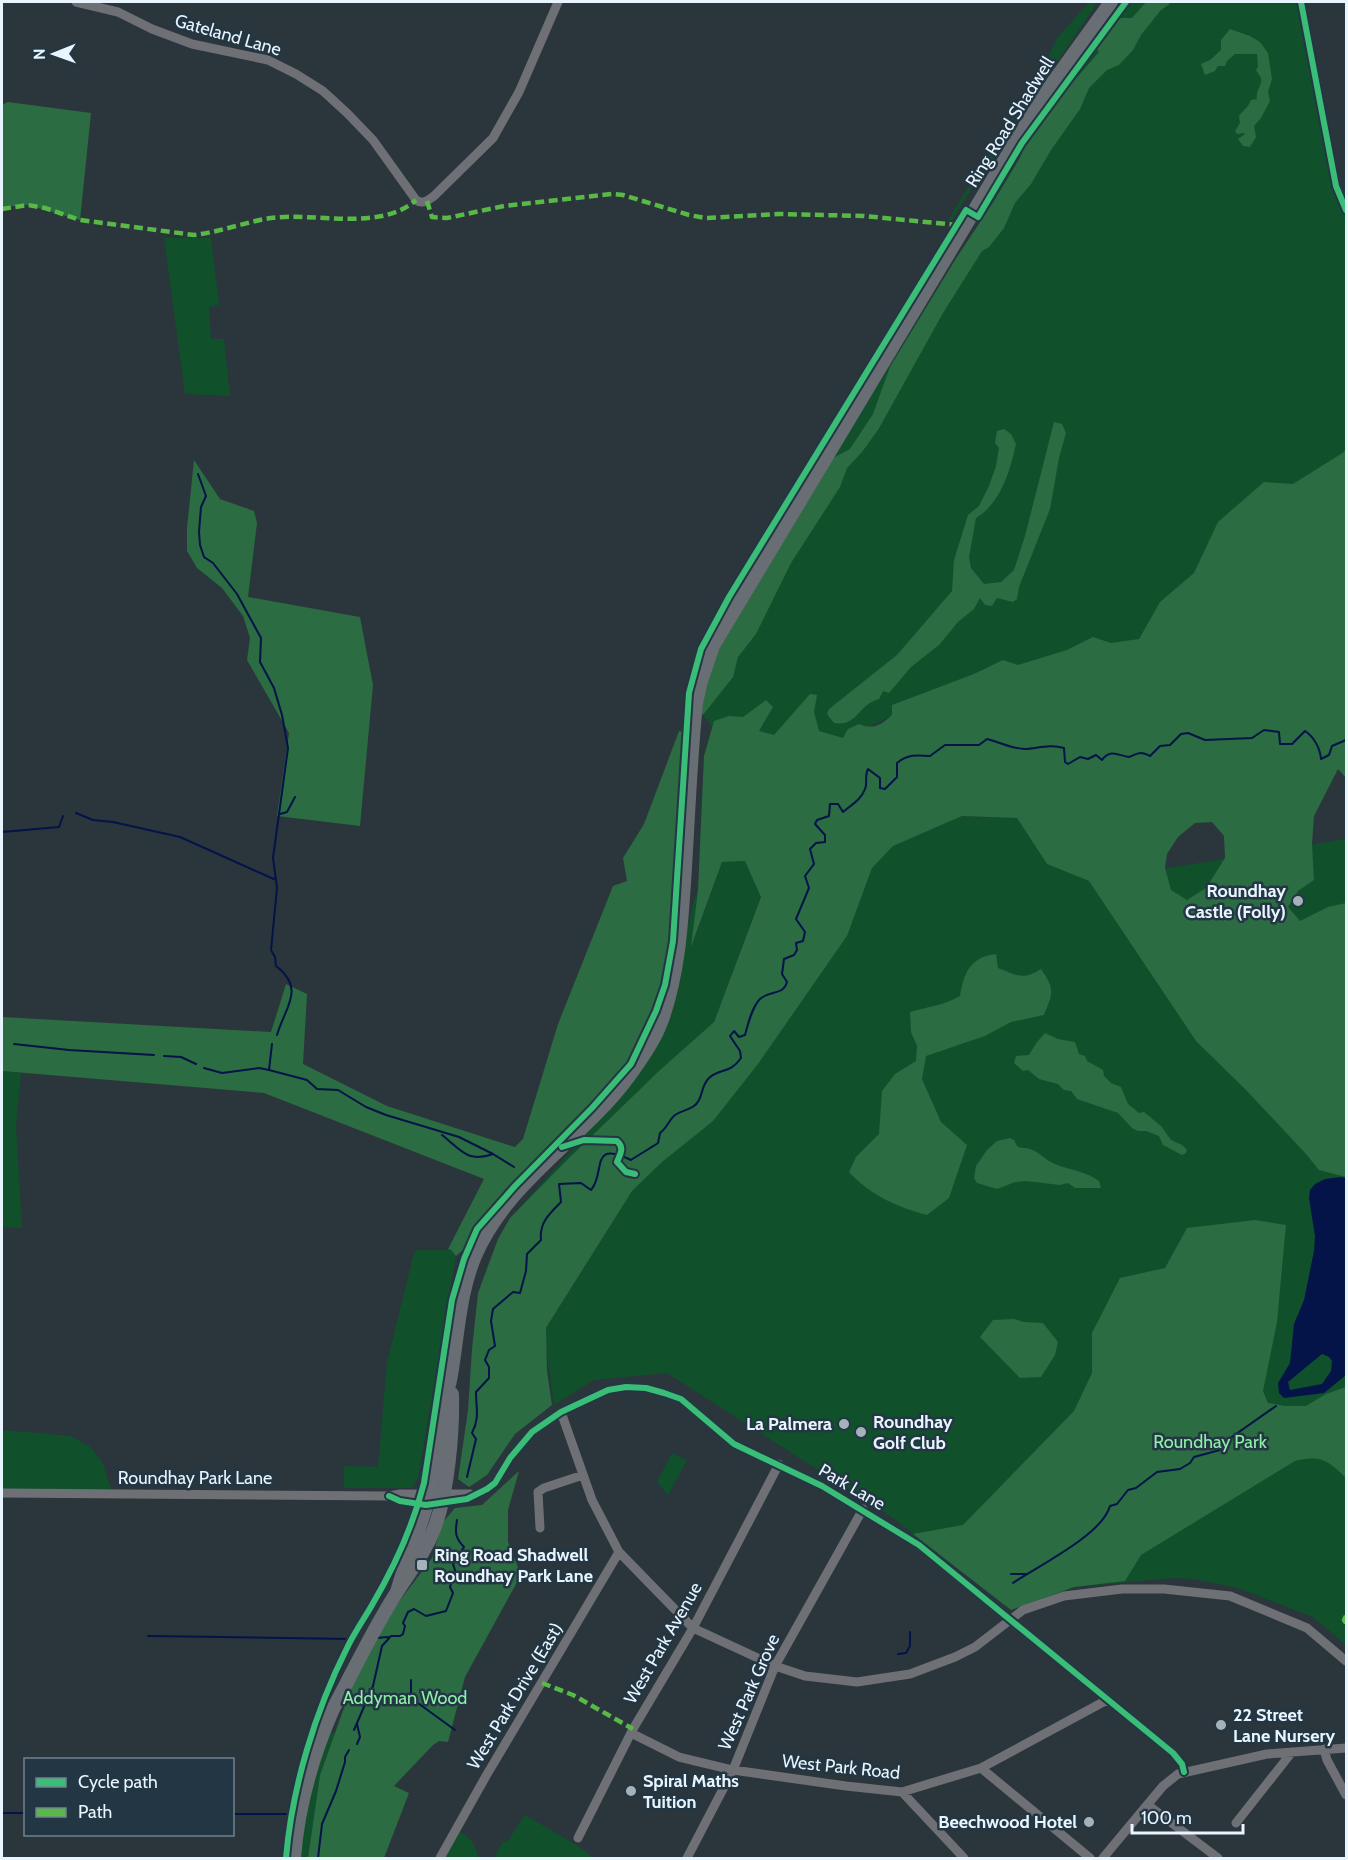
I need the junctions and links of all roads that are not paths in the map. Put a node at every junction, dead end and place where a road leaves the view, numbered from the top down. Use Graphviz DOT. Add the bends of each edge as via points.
graph roads {
  1 [pos="76,2"];
  2 [pos="558,2"];
  3 [pos="1111,3"];
  4 [pos="561,1412"];
  5 [pos="779,1464"];
  6 [pos="583,1475"];
  7 [pos="2,1493"];
  8 [pos="434,1499"];
  9 [pos="863,1509"];
  10 [pos="540,1528"];
  11 [pos="619,1552"];
  12 [pos="1010,1619"];
  13 [pos="693,1628"];
  14 [pos="1347,1661"];
  15 [pos="775,1666"];
  16 [pos="1107,1700"];
  17 [pos="631,1733"];
  18 [pos="1347,1748"];
  19 [pos="1324,1749"];
  20 [pos="1292,1752"];
  21 [pos="981,1768"];
  22 [pos="733,1770"];
  23 [pos="1184,1772"];
  24 [pos="902,1792"];
  25 [pos="1347,1795"];
  26 [pos="1148,1805"];
  27 [pos="1236,1823"];
  28 [pos="578,1838"];
  29 [pos="294,1858"];
  30 [pos="440,1858"];
  31 [pos="688,1858"];
  32 [pos="964,1858"];
  33 [pos="1090,1858"];
  34 [pos="1103,1858"];
  35 [pos="1217,1858"];
  1 -- 2 [label="street, Gateland Lane" via="118,12 192,44 268,60 296,74 347,113 421,203 494,138 519,92"];
  3 -- 8 [label="highway, Ring Road Shadwell" via="1025,126 714,646 696,703 680,942 663,1019 628,1078 517,1192 486,1233 463,1294 451,1377 452,1411"];
  4 -- 5 [label="street, Park Lane" via="608,1390 646,1388 681,1400 734,1444"];
  4 -- 6 [label="street"];
  4 -- 8 [label="street, Park Lane" via="532,1432 495,1483 467,1499"];
  5 -- 9 [label="street, Park Lane"];
  5 -- 13 [label="street, West Park Avenue"];
  6 -- 10 [label="street" via="538,1492"];
  6 -- 11 [label="street"];
  7 -- 8 [label="street, Roundhay Park Lane" via="400,1494"];
  8 -- 29 [label="highway, Ring Road Shadwell" via="397,1592 325,1728 305,1791"];
  9 -- 12 [label="street, Park Lane" via="919,1545"];
  9 -- 15 [label="street, West Park Grove"];
  11 -- 13 [label="street"];
  11 -- 30 [label="street, West Park Drive (East)"];
  12 -- 14 [label="street" via="1023,1610 1076,1594 1132,1589 1212,1593 1230,1596 1307,1628"];
  12 -- 15 [label="street" via="975,1647 955,1657 910,1674 880,1680 857,1682 805,1676"];
  12 -- 16 [label="street, Park Lane"];
  13 -- 15 [label="street"];
  13 -- 17 [label="street, West Park Avenue"];
  15 -- 22 [label="street, West Park Grove"];
  16 -- 21 [label="street, West Park Road"];
  16 -- 23 [label="street, Park Lane" via="1173,1753"];
  17 -- 22 [label="street, West Park Road" via="679,1757"];
  17 -- 28 [label="street, West Park Avenue"];
  18 -- 19 [label="street"];
  19 -- 20 [label="street"];
  19 -- 25 [label="street"];
  20 -- 23 [label="street"];
  20 -- 27 [label="street"];
  21 -- 24 [label="street, West Park Road"];
  21 -- 33 [label="street"];
  22 -- 24 [label="street, West Park Road"];
  22 -- 31 [label="street, West Park Grove"];
  23 -- 26 [label="street" via="1172,1777"];
  24 -- 32 [label="street"];
  26 -- 34 [label="street"];
  26 -- 35 [label="street"];
}
